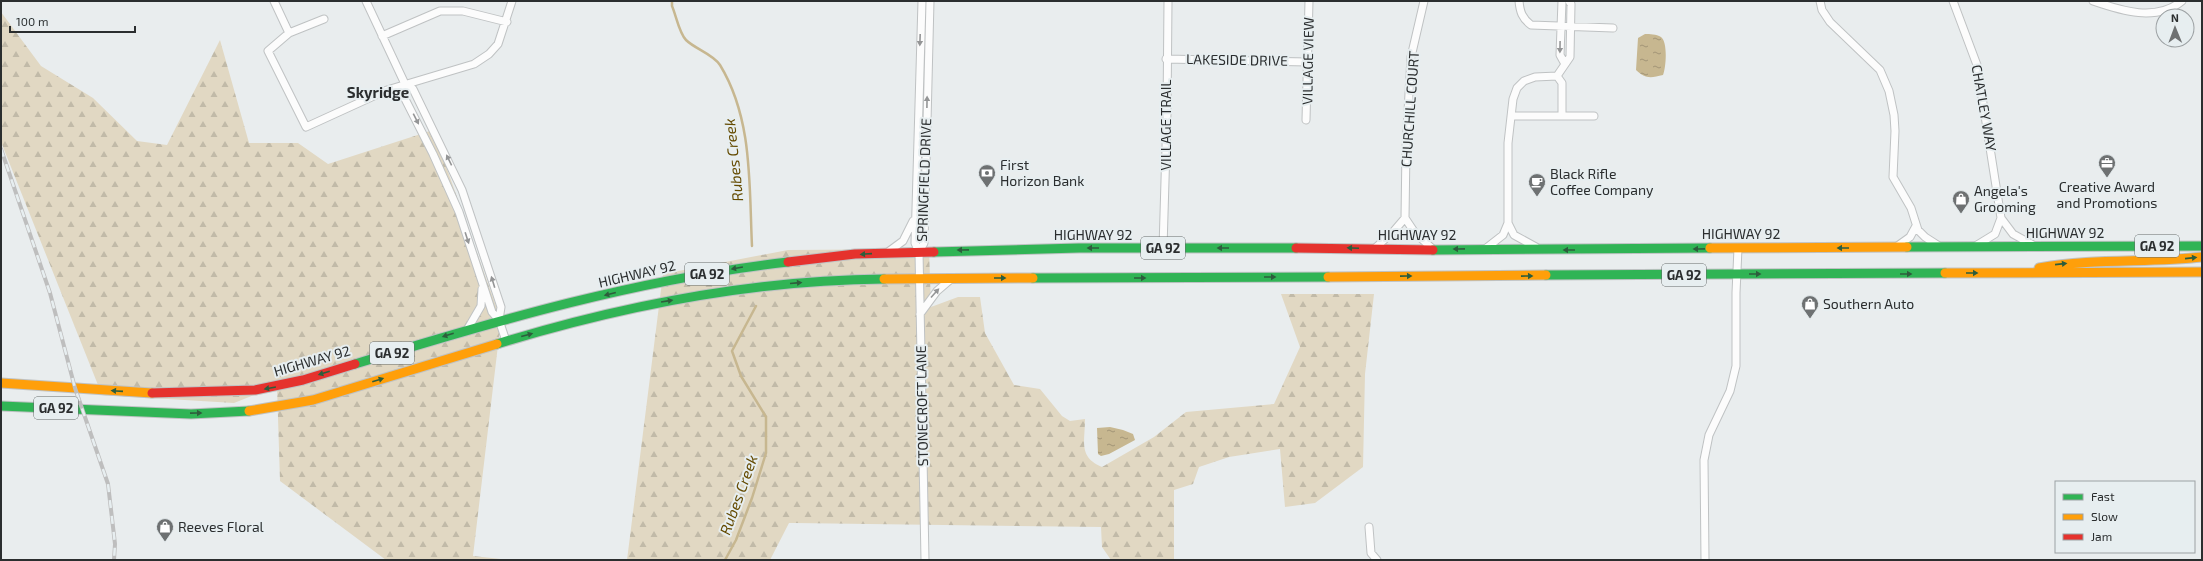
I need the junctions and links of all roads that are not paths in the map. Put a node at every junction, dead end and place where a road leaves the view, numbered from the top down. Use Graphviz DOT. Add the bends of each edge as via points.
graph roads {
  1 [pos="274,1"];
  2 [pos="366,1"];
  3 [pos="512,1"];
  4 [pos="922,1"];
  5 [pos="930,1"];
  6 [pos="1168,1"];
  7 [pos="1309,1"];
  8 [pos="1424,1"];
  9 [pos="1519,1"];
  10 [pos="1562,1"];
  11 [pos="1569,1"];
  12 [pos="1820,1"];
  13 [pos="1953,1"];
  14 [pos="2093,1"];
  15 [pos="2182,1"];
  16 [pos="324,19"];
  17 [pos="506,22"];
  18 [pos="1560,26"];
  19 [pos="1571,26"];
  20 [pos="1613,28"];
  21 [pos="289,33"];
  22 [pos="382,36"];
  23 [pos="1166,59"];
  24 [pos="1308,62"];
  25 [pos="1565,64"];
  26 [pos="1558,76"];
  27 [pos="405,84"];
  28 [pos="1512,116"];
  29 [pos="1562,116"];
  30 [pos="1594,116"];
  31 [pos="1306,120"];
  32 [pos="916,215"];
  33 [pos="1405,218"];
  34 [pos="2001,218"];
  35 [pos="1508,223"];
  36 [pos="1916,226"];
  37 [pos="2202,246"];
  38 [pos="1943,247"];
  39 [pos="1970,247"];
  40 [pos="2037,247"];
  41 [pos="1163,248"];
  42 [pos="1738,248"];
  43 [pos="1895,248"];
  44 [pos="1374,249"];
  45 [pos="1484,249"];
  46 [pos="1434,250"];
  47 [pos="1542,250"];
  48 [pos="888,252"];
  49 [pos="919,252"];
  50 [pos="2202,257"];
  51 [pos="2024,273"];
  52 [pos="2201,273"];
  53 [pos="1738,274"];
  54 [pos="919,278"];
  55 [pos="956,278"];
  56 [pos="482,285"];
  57 [pos="920,314"];
  58 [pos="499,320"];
  59 [pos="467,330"];
  60 [pos="506,341"];
  61 [pos="1,383"];
  62 [pos="156,393"];
  63 [pos="1,406"];
  64 [pos="157,411"];
  65 [pos="1369,527"];
  66 [pos="1371,556"];
  67 [pos="925,560"];
  68 [pos="1377,560"];
  69 [pos="1705,560"];
  1 -- 21 [label="street"];
  2 -- 22 [label="street"];
  3 -- 17 [label="street"];
  4 -- 32 [label="street, SPRINGFIELD DRIVE, one-way"];
  49 -- 5 [label="street, SPRINGFIELD DRIVE, one-way" via="924,243"];
  6 -- 23 [label="street, VILLAGE TRAIL"];
  7 -- 24 [label="street, VILLAGE VIEW"];
  8 -- 33 [label="street, CHURCHILL COURT" via="1411,57"];
  9 -- 18 [label="street" via="1520,13 1524,20 1532,25"];
  10 -- 18 [label="street"];
  11 -- 19 [label="street"];
  12 -- 36 [label="street" via="1822,10 1830,22 1880,70 1889,91 1895,131 1893,177 1911,208"];
  13 -- 34 [label="street, CHATLEY WAY" via="1977,65"];
  14 -- 15 [label="street" via="2131,12 2158,13 2174,8"];
  16 -- 21 [label="street"];
  17 -- 22 [label="street" via="463,11 440,11"];
  17 -- 27 [label="street" via="498,44 474,64"];
  18 -- 19 [label="street"];
  18 -- 25 [label="street, one-way" via="1560,56"];
  19 -- 20 [label="street"];
  19 -- 25 [label="street" via="1570,57"];
  21 -- 27 [label="street" via="268,51 306,128"];
  22 -- 27 [label="street"];
  23 -- 24 [label="street, LAKESIDE DRIVE"];
  23 -- 41 [label="street, VILLAGE TRAIL"];
  24 -- 31 [label="street, VILLAGE VIEW"];
  25 -- 26 [label="street"];
  26 -- 28 [label="street" via="1535,77 1524,81 1513,99"];
  26 -- 29 [label="street" via="1562,83"];
  27 -- 56 [label="street, one-way" via="402,93 459,212"];
  58 -- 27 [label="street, one-way" via="500,307 462,190 413,89"];
  28 -- 29 [label="street"];
  28 -- 35 [label="street" via="1508,143"];
  29 -- 30 [label="street"];
  32 -- 48 [label="street" via="903,241"];
  32 -- 49 [label="street, SPRINGFIELD DRIVE" via="915,243"];
  33 -- 44 [label="street"];
  33 -- 46 [label="street" via="1415,233"];
  34 -- 39 [label="street" via="1995,234 1986,241"];
  34 -- 40 [label="street, CHATLEY WAY" via="2013,234"];
  35 -- 45 [label="street" via="1503,235"];
  35 -- 47 [label="street" via="1514,236"];
  36 -- 38 [label="street" via="1925,237"];
  36 -- 43 [label="street" via="1910,237"];
  37 -- 40 [label="main road, HIGHWAY 92 / GA 92"];
  38 -- 39 [label="main road, HIGHWAY 92 / GA 92"];
  38 -- 43 [label="main road, HIGHWAY 92 / GA 92"];
  39 -- 40 [label="main road, HIGHWAY 92 / GA 92"];
  44 -- 41 [label="main road, HIGHWAY 92 / GA 92, one-way"];
  41 -- 49 [label="main road, HIGHWAY 92 / GA 92, one-way"];
  43 -- 42 [label="main road, HIGHWAY 92 / GA 92, one-way"];
  42 -- 47 [label="main road, HIGHWAY 92 / GA 92, one-way"];
  42 -- 53 [label="street"];
  44 -- 46 [label="main road, HIGHWAY 92 / GA 92"];
  45 -- 46 [label="main road, HIGHWAY 92 / GA 92, one-way"];
  45 -- 47 [label="main road, HIGHWAY 92 / GA 92"];
  48 -- 49 [label="main road, HIGHWAY 92 / GA 92"];
  48 -- 58 [label="main road, HIGHWAY 92 / GA 92, one-way" via="744,267 648,284"];
  49 -- 54 [label="street, STONECROFT LANE"];
  51 -- 50 [label="main road, one-way" via="2040,267 2072,263"];
  51 -- 52 [label="main road, GA 92"];
  53 -- 51 [label="main road, GA 92, one-way"];
  55 -- 53 [label="main road, GA 92, one-way"];
  53 -- 69 [label="street" via="1735,373 1730,391 1709,435 1704,460"];
  54 -- 55 [label="main road, GA 92"];
  54 -- 57 [label="street, STONECROFT LANE"];
  60 -- 54 [label="main road, GA 92, one-way" via="634,307 713,293 852,279"];
  57 -- 55 [label="street, one-way" via="936,291 947,281"];
  56 -- 58 [label="street" via="492,312"];
  56 -- 59 [label="street" via="481,306"];
  57 -- 67 [label="street, STONECROFT LANE"];
  58 -- 59 [label="main road, HIGHWAY 92 / GA 92"];
  58 -- 60 [label="street"];
  59 -- 62 [label="main road, HIGHWAY 92 / GA 92, one-way" via="284,385 255,390"];
  64 -- 60 [label="main road, GA 92, one-way" via="191,414 241,412 313,400"];
  62 -- 61 [label="main road, HIGHWAY 92 / GA 92, one-way"];
  62 -- 64 [label="main road"];
  63 -- 64 [label="main road, GA 92"];
  65 -- 66 [label="street"];
  66 -- 68 [label="street"];
}
